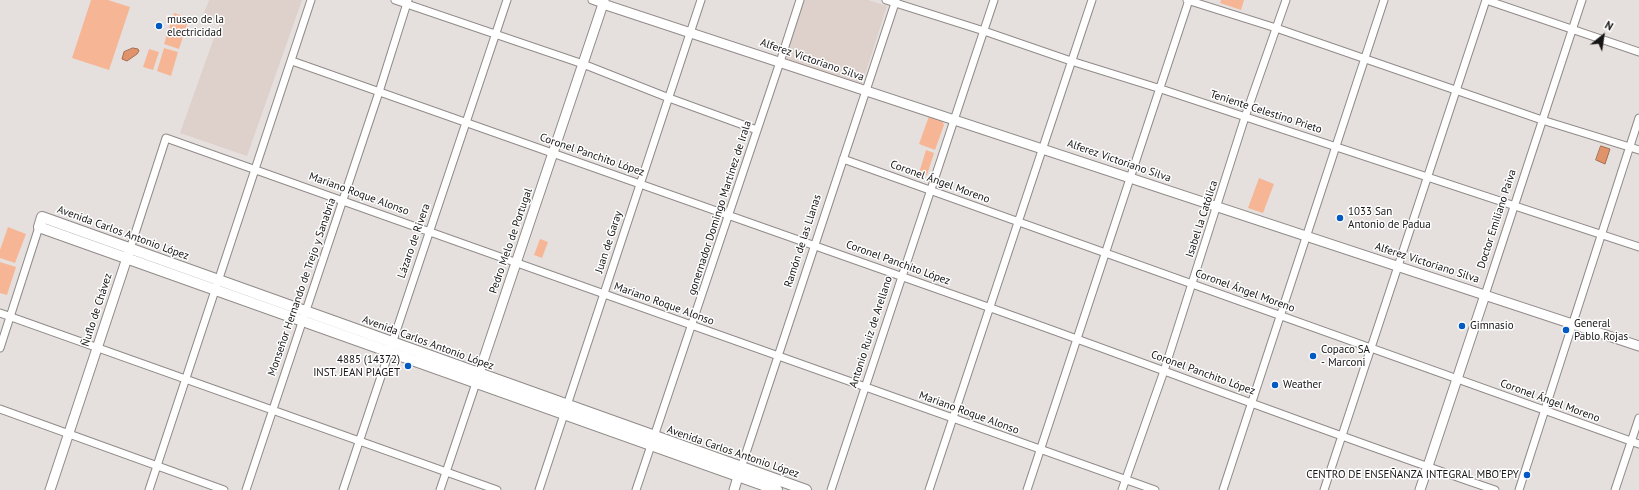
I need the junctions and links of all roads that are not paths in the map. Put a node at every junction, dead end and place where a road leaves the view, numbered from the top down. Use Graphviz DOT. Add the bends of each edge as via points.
graph roads {
  1 [pos="311,0"];
  2 [pos="395,0"];
  3 [pos="507,0"];
  4 [pos="592,0"];
  5 [pos="701,0"];
  6 [pos="800,0"];
  7 [pos="886,0"];
  8 [pos="994,0"];
  9 [pos="1092,0"];
  10 [pos="1189,0"];
  11 [pos="1286,0"];
  12 [pos="1384,0"];
  13 [pos="1486,0"];
  14 [pos="1582,0"];
  15 [pos="895,1"];
  16 [pos="408,2"];
  17 [pos="604,2"];
  18 [pos="1276,28"];
  19 [pos="1572,30"];
  20 [pos="984,31"];
  21 [pos="690,32"];
  22 [pos="496,34"];
  23 [pos="1639,52"];
  24 [pos="1365,58"];
  25 [pos="292,61"];
  26 [pos="1071,61"];
  27 [pos="780,62"];
  28 [pos="583,64"];
  29 [pos="1161,89"];
  30 [pos="1457,89"];
  31 [pos="866,91"];
  32 [pos="379,92"];
  33 [pos="669,98"];
  34 [pos="1245,117"];
  35 [pos="1639,118"];
  36 [pos="953,119"];
  37 [pos="1542,120"];
  38 [pos="466,122"];
  39 [pos="757,130"];
  40 [pos="166,138"];
  41 [pos="1335,146"];
  42 [pos="1630,147"];
  43 [pos="1042,148"];
  44 [pos="1639,150"];
  45 [pos="553,153"];
  46 [pos="843,159"];
  47 [pos="256,169"];
  48 [pos="1428,177"];
  49 [pos="1131,178"];
  50 [pos="640,183"];
  51 [pos="930,190"];
  52 [pos="343,200"];
  53 [pos="1514,206"];
  54 [pos="1217,207"];
  55 [pos="729,214"];
  56 [pos="41,222"];
  57 [pos="1018,222"];
  58 [pos="429,231"];
  59 [pos="1601,234"];
  60 [pos="1306,236"];
  61 [pos="815,245"];
  62 [pos="1639,247"];
  63 [pos="129,253"];
  64 [pos="1106,253"];
  65 [pos="516,262"];
  66 [pos="1398,267"];
  67 [pos="902,276"];
  68 [pos="1192,284"];
  69 [pos="218,285"];
  70 [pos="604,294"];
  71 [pos="1484,295"];
  72 [pos="990,307"];
  73 [pos="0,313"];
  74 [pos="11,316"];
  75 [pos="304,316"];
  76 [pos="1280,316"];
  77 [pos="1573,324"];
  78 [pos="692,326"];
  79 [pos="1077,339"];
  80 [pos="1639,346"];
  81 [pos="98,347"];
  82 [pos="390,347"];
  83 [pos="0,348"];
  84 [pos="1371,348"];
  85 [pos="778,357"];
  86 [pos="1164,370"];
  87 [pos="477,378"];
  88 [pos="186,379"];
  89 [pos="1457,379"];
  90 [pos="864,388"];
  91 [pos="1251,403"];
  92 [pos="0,410"];
  93 [pos="273,410"];
  94 [pos="565,410"];
  95 [pos="1545,411"];
  96 [pos="1639,418"];
  97 [pos="953,419"];
  98 [pos="68,434"];
  99 [pos="1342,436"];
  100 [pos="359,440"];
  101 [pos="652,440"];
  102 [pos="1631,441"];
  103 [pos="1639,444"];
  104 [pos="1040,450"];
  105 [pos="157,466"];
  106 [pos="1427,467"];
  107 [pos="446,472"];
  108 [pos="740,472"];
  109 [pos="1126,479"];
  110 [pos="50,490"];
  111 [pos="149,490"];
  112 [pos="224,490"];
  113 [pos="246,490"];
  114 [pos="343,490"];
  115 [pos="440,490"];
  116 [pos="497,490"];
  117 [pos="539,490"];
  118 [pos="636,490"];
  119 [pos="734,490"];
  120 [pos="777,490"];
  121 [pos="806,490"];
  122 [pos="831,490"];
  123 [pos="929,490"];
  124 [pos="1027,490"];
  125 [pos="1122,490"];
  126 [pos="1156,490"];
  127 [pos="1223,490"];
  128 [pos="1324,490"];
  129 [pos="1420,490"];
  130 [pos="1495,490"];
  131 [pos="1519,490"];
  132 [pos="1615,490"];
  1 -- 25 [label="street"];
  2 -- 16 [label="street"];
  3 -- 22 [label="street, Lázaro de Rivera"];
  4 -- 17 [label="street, Alferez Victoriano Silva"];
  5 -- 21 [label="street, Juan de Garay"];
  6 -- 27 [label="street, gonernador Domingo Martínez de Irala"];
  7 -- 15 [label="street, Teniente Celestino Prieto"];
  8 -- 20 [label="street, Antonio Ruiz de Arellano"];
  9 -- 26 [label="street"];
  10 -- 18 [label="street"];
  10 -- 29 [label="street"];
  11 -- 18 [label="street, Isabel la Católica"];
  12 -- 24 [label="street"];
  13 -- 19 [label="street"];
  13 -- 30 [label="street"];
  14 -- 19 [label="street, Doctor Emiliano Paiva"];
  15 -- 20 [label="street, Teniente Celestino Prieto"];
  15 -- 31 [label="street, Ramón de las Llanas"];
  16 -- 22 [label="street"];
  16 -- 32 [label="street, Monseñor Hernando de Trejo y Sanabria"];
  17 -- 21 [label="street, Alferez Victoriano Silva"];
  17 -- 28 [label="street, Pedro Melo de Portugal"];
  18 -- 24 [label="street"];
  18 -- 34 [label="street, Isabel la Católica"];
  19 -- 23 [label="street"];
  19 -- 37 [label="street, Doctor Emiliano Paiva"];
  20 -- 26 [label="street, Teniente Celestino Prieto"];
  20 -- 36 [label="street, Antonio Ruiz de Arellano"];
  21 -- 27 [label="street, Alferez Victoriano Silva"];
  21 -- 33 [label="street, Juan de Garay"];
  22 -- 28 [label="street"];
  22 -- 38 [label="street, Lázaro de Rivera"];
  24 -- 30 [label="street"];
  24 -- 41 [label="street"];
  25 -- 32 [label="street, Coronel Panchito López"];
  25 -- 47 [label="street"];
  26 -- 29 [label="street, Teniente Celestino Prieto"];
  26 -- 43 [label="street"];
  27 -- 31 [label="street, Alferez Victoriano Silva"];
  27 -- 39 [label="street, gonernador Domingo Martínez de Irala"];
  28 -- 33 [label="street"];
  28 -- 45 [label="street, Pedro Melo de Portugal"];
  29 -- 34 [label="street, Teniente Celestino Prieto"];
  29 -- 49 [label="street"];
  30 -- 37 [label="street"];
  30 -- 48 [label="street"];
  31 -- 36 [label="street, Alferez Victoriano Silva"];
  31 -- 46 [label="street, Ramón de las Llanas"];
  32 -- 38 [label="street, Coronel Panchito López"];
  32 -- 52 [label="street, Monseñor Hernando de Trejo y Sanabria"];
  33 -- 39 [label="street"];
  33 -- 50 [label="street, Juan de Garay"];
  34 -- 41 [label="street, Teniente Celestino Prieto"];
  34 -- 54 [label="street, Isabel la Católica"];
  35 -- 42 [label="street"];
  36 -- 43 [label="street, Alferez Victoriano Silva"];
  36 -- 51 [label="street, Antonio Ruiz de Arellano"];
  37 -- 42 [label="street"];
  37 -- 53 [label="street, Doctor Emiliano Paiva"];
  38 -- 45 [label="street, Coronel Panchito López"];
  38 -- 58 [label="street, Lázaro de Rivera"];
  39 -- 55 [label="street, gonernador Domingo Martínez de Irala"];
  40 -- 47 [label="street, Mariano Roque Alonso"];
  40 -- 63 [label="street, Ñuflo de Chávez"];
  41 -- 48 [label="street, Teniente Celestino Prieto"];
  41 -- 60 [label="street"];
  42 -- 44 [label="street"];
  42 -- 59 [label="street"];
  43 -- 49 [label="street, Alferez Victoriano Silva"];
  43 -- 57 [label="street"];
  45 -- 50 [label="street, Coronel Panchito López"];
  45 -- 65 [label="street, Pedro Melo de Portugal"];
  46 -- 51 [label="street, Coronel Ángel Moreno"];
  46 -- 61 [label="street, Ramón de las Llanas"];
  47 -- 52 [label="street, Mariano Roque Alonso"];
  47 -- 69 [label="street"];
  48 -- 53 [label="street, Teniente Celestino Prieto"];
  48 -- 66 [label="street"];
  49 -- 54 [label="street, Alferez Victoriano Silva"];
  49 -- 64 [label="street"];
  50 -- 55 [label="street, Coronel Panchito López"];
  50 -- 70 [label="street, Juan de Garay"];
  51 -- 57 [label="street, Coronel Ángel Moreno"];
  51 -- 67 [label="street, Antonio Ruiz de Arellano"];
  52 -- 58 [label="street, Mariano Roque Alonso"];
  52 -- 75 [label="street, Monseñor Hernando de Trejo y Sanabria"];
  53 -- 59 [label="street, Teniente Celestino Prieto"];
  53 -- 71 [label="street, Doctor Emiliano Paiva"];
  54 -- 60 [label="street, Alferez Victoriano Silva"];
  54 -- 68 [label="street, Isabel la Católica"];
  55 -- 61 [label="street, Coronel Panchito López"];
  55 -- 78 [label="street, gonernador Domingo Martínez de Irala"];
  56 -- 63 [label="main road, Avenida Carlos Antonio López"];
  56 -- 74 [label="street"];
  57 -- 64 [label="street, Coronel Ángel Moreno"];
  57 -- 72 [label="street"];
  58 -- 65 [label="street, Mariano Roque Alonso"];
  58 -- 82 [label="street, Lázaro de Rivera"];
  59 -- 62 [label="street, Teniente Celestino Prieto"];
  59 -- 77 [label="street"];
  60 -- 66 [label="street, Alferez Victoriano Silva"];
  60 -- 76 [label="street"];
  61 -- 67 [label="street, Coronel Panchito López"];
  61 -- 85 [label="street, Ramón de las Llanas"];
  63 -- 69 [label="main road, Avenida Carlos Antonio López"];
  63 -- 81 [label="street, Ñuflo de Chávez"];
  64 -- 68 [label="street, Coronel Ángel Moreno"];
  64 -- 79 [label="street"];
  65 -- 70 [label="street, Mariano Roque Alonso"];
  65 -- 87 [label="street, Pedro Melo de Portugal"];
  66 -- 71 [label="street, Alferez Victoriano Silva"];
  66 -- 84 [label="street"];
  67 -- 72 [label="street, Coronel Panchito López"];
  67 -- 90 [label="street, Antonio Ruiz de Arellano"];
  68 -- 76 [label="street, Coronel Ángel Moreno"];
  68 -- 86 [label="street, Isabel la Católica"];
  69 -- 75 [label="main road, Avenida Carlos Antonio López"];
  69 -- 88 [label="street"];
  70 -- 78 [label="street, Mariano Roque Alonso"];
  70 -- 94 [label="street, Juan de Garay"];
  71 -- 77 [label="street, Alferez Victoriano Silva"];
  71 -- 89 [label="street, Doctor Emiliano Paiva"];
  72 -- 79 [label="street, Coronel Panchito López"];
  72 -- 97 [label="street"];
  73 -- 74 [label="street"];
  74 -- 81 [label="street"];
  74 -- 83 [label="street"];
  75 -- 82 [label="main road, Avenida Carlos Antonio López"];
  75 -- 93 [label="street, Monseñor Hernando de Trejo y Sanabria"];
  76 -- 84 [label="street, Coronel Ángel Moreno"];
  76 -- 91 [label="street"];
  77 -- 80 [label="street, Alferez Victoriano Silva"];
  77 -- 95 [label="street"];
  78 -- 85 [label="street, Mariano Roque Alonso"];
  78 -- 101 [label="street, gonernador Domingo Martínez de Irala"];
  79 -- 86 [label="street, Coronel Panchito López"];
  79 -- 104 [label="street"];
  81 -- 88 [label="street"];
  81 -- 98 [label="street, Ñuflo de Chávez"];
  82 -- 87 [label="main road, Avenida Carlos Antonio López"];
  82 -- 100 [label="street, Lázaro de Rivera"];
  84 -- 89 [label="street, Coronel Ángel Moreno"];
  84 -- 99 [label="street"];
  85 -- 90 [label="street, Mariano Roque Alonso"];
  85 -- 108 [label="street, Ramón de las Llanas"];
  86 -- 91 [label="street, Coronel Panchito López"];
  86 -- 109 [label="street, Isabel la Católica"];
  87 -- 94 [label="main road, Avenida Carlos Antonio López"];
  87 -- 107 [label="street, Pedro Melo de Portugal"];
  88 -- 93 [label="street"];
  88 -- 105 [label="street"];
  89 -- 95 [label="street, Coronel Ángel Moreno"];
  89 -- 106 [label="street, Doctor Emiliano Paiva"];
  90 -- 97 [label="street, Mariano Roque Alonso"];
  90 -- 122 [label="street, Antonio Ruiz de Arellano"];
  91 -- 99 [label="street, Coronel Panchito López"];
  91 -- 127 [label="street"];
  92 -- 98 [label="street"];
  93 -- 100 [label="street"];
  93 -- 113 [label="street, Monseñor Hernando de Trejo y Sanabria"];
  94 -- 101 [label="main road, Avenida Carlos Antonio López"];
  94 -- 117 [label="street, Juan de Garay"];
  95 -- 102 [label="street, Coronel Ángel Moreno"];
  95 -- 131 [label="street"];
  96 -- 102 [label="street"];
  97 -- 104 [label="street, Mariano Roque Alonso"];
  97 -- 123 [label="street"];
  98 -- 105 [label="street"];
  98 -- 110 [label="street, Ñuflo de Chávez"];
  99 -- 106 [label="street, Coronel Panchito López"];
  99 -- 128 [label="street"];
  100 -- 107 [label="street"];
  100 -- 114 [label="street, Lázaro de Rivera"];
  101 -- 108 [label="main road, Avenida Carlos Antonio López"];
  101 -- 118 [label="street, gonernador Domingo Martínez de Irala"];
  102 -- 103 [label="street, Coronel Ángel Moreno"];
  102 -- 132 [label="street"];
  104 -- 109 [label="street, Mariano Roque Alonso"];
  104 -- 124 [label="street"];
  105 -- 111 [label="street"];
  105 -- 112 [label="street"];
  106 -- 129 [label="street, Doctor Emiliano Paiva"];
  106 -- 130 [label="street, Coronel Panchito López"];
  107 -- 115 [label="street, Pedro Melo de Portugal"];
  107 -- 116 [label="street"];
  108 -- 119 [label="street, Ramón de las Llanas"];
  108 -- 120 [label="main road, Avenida Carlos Antonio López"];
  108 -- 121 [label="main road, Avenida Carlos Antonio López"];
  109 -- 125 [label="street, Isabel la Católica"];
  109 -- 126 [label="street, Mariano Roque Alonso"];
}
